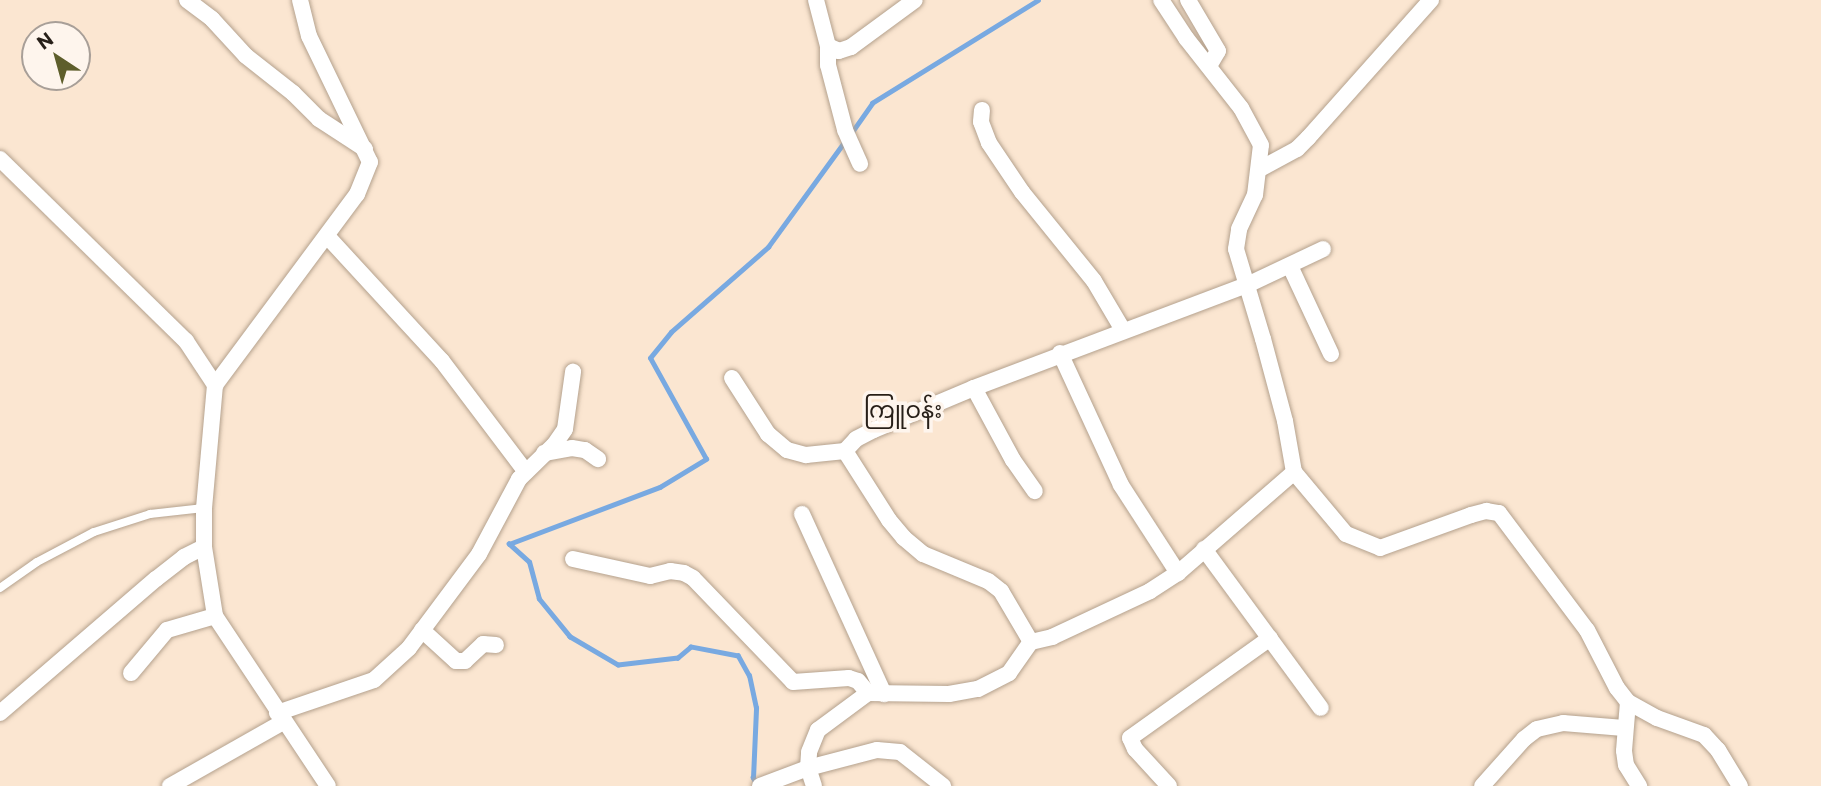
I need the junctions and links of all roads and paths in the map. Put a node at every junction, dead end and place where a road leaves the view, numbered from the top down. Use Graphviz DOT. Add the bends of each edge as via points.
graph roads {
  1 [pos="187,0"];
  2 [pos="300,0"];
  3 [pos="816,0"];
  4 [pos="915,0"];
  5 [pos="1160,0"];
  6 [pos="1188,0"];
  7 [pos="1432,0"];
  8 [pos="828,46"];
  9 [pos="1209,66"];
  10 [pos="982,110"];
  11 [pos="365,149"];
  12 [pos="0,159"];
  13 [pos="860,164"];
  14 [pos="1260,169"];
  15 [pos="327,236"];
  16 [pos="1323,249"];
  17 [pos="1290,266"];
  18 [pos="1247,285"];
  19 [pos="1123,330"];
  20 [pos="1059,353"];
  21 [pos="1331,354"];
  22 [pos="573,372"];
  23 [pos="732,378"];
  24 [pos="215,385"];
  25 [pos="974,388"];
  26 [pos="845,451"];
  27 [pos="544,453"];
  28 [pos="598,459"];
  29 [pos="526,472"];
  30 [pos="1294,472"];
  31 [pos="1035,491"];
  32 [pos="204,508"];
  33 [pos="802,514"];
  34 [pos="204,548"];
  35 [pos="1204,549"];
  36 [pos="573,559"];
  37 [pos="1178,573"];
  38 [pos="0,588"];
  39 [pos="215,616"];
  40 [pos="422,630"];
  41 [pos="1270,638"];
  42 [pos="1031,642"];
  43 [pos="496,645"];
  44 [pos="131,673"];
  45 [pos="867,693"];
  46 [pos="884,694"];
  47 [pos="1628,702"];
  48 [pos="1321,708"];
  49 [pos="0,713"];
  50 [pos="280,718"];
  51 [pos="1624,729"];
  52 [pos="808,768"];
  53 [pos="170,786"];
  54 [pos="328,786"];
  55 [pos="762,786"];
  56 [pos="814,786"];
  57 [pos="943,786"];
  58 [pos="1169,786"];
  59 [pos="1482,786"];
  60 [pos="1639,786"];
  61 [pos="1740,786"];
  1 -- 11 [label="street" via="319,120"];
  2 -- 11 [label="street" via="309,36"];
  3 -- 8 [label="street"];
  4 -- 8 [label="street" via="844,51"];
  5 -- 9 [label="street"];
  6 -- 9 [label="street" via="1218,51"];
  7 -- 14 [label="street" via="1303,144"];
  8 -- 13 [label="street" via="828,65"];
  9 -- 14 [label="street" via="1254,127 1261,145"];
  10 -- 19 [label="street" via="989,143 1094,281"];
  11 -- 15 [label="street" via="370,162 367,175"];
  12 -- 24 [label="street" via="186,341"];
  14 -- 18 [label="street" via="1236,249"];
  15 -- 24 [label="street"];
  15 -- 29 [label="street" via="442,362"];
  16 -- 17 [label="street"];
  17 -- 18 [label="street"];
  17 -- 21 [label="street"];
  18 -- 19 [label="street"];
  18 -- 30 [label="street" via="1285,421"];
  19 -- 20 [label="street"];
  20 -- 25 [label="street"];
  20 -- 37 [label="street" via="1121,485"];
  22 -- 27 [label="street" via="565,429"];
  23 -- 26 [label="street" via="768,433 787,450 806,455"];
  24 -- 32 [label="street"];
  25 -- 26 [label="street" via="874,430"];
  25 -- 31 [label="street"];
  26 -- 42 [label="street" via="904,538 923,554 1001,591"];
  27 -- 28 [label="street" via="572,448"];
  27 -- 29 [label="street"];
  29 -- 40 [label="street" via="479,554"];
  30 -- 35 [label="street"];
  30 -- 47 [label="street" via="1346,534 1380,548 1471,515 1499,513 1587,630"];
  32 -- 34 [label="street"];
  32 -- 38 [label="lane" via="150,514 94,532"];
  33 -- 46 [label="street"];
  34 -- 39 [label="street"];
  34 -- 49 [label="street" via="156,579"];
  35 -- 37 [label="street"];
  35 -- 41 [label="street"];
  36 -- 45 [label="street" via="650,576 684,573 700,584 793,682 849,678"];
  37 -- 42 [label="street" via="1052,637"];
  39 -- 44 [label="street" via="167,630"];
  39 -- 50 [label="street"];
  40 -- 43 [label="street" via="456,661 465,661 483,644"];
  40 -- 50 [label="street" via="374,680"];
  41 -- 48 [label="street"];
  41 -- 58 [label="street" via="1130,738"];
  42 -- 46 [label="street" via="1009,673 978,689"];
  45 -- 46 [label="street"];
  45 -- 52 [label="street" via="818,730"];
  47 -- 51 [label="street"];
  47 -- 61 [label="street" via="1704,735"];
  50 -- 53 [label="street"];
  50 -- 54 [label="street"];
  51 -- 59 [label="street" via="1563,723 1537,729"];
  51 -- 60 [label="street" via="1626,765"];
  52 -- 55 [label="street"];
  52 -- 56 [label="street"];
  52 -- 57 [label="street" via="877,750 900,752"];
}
